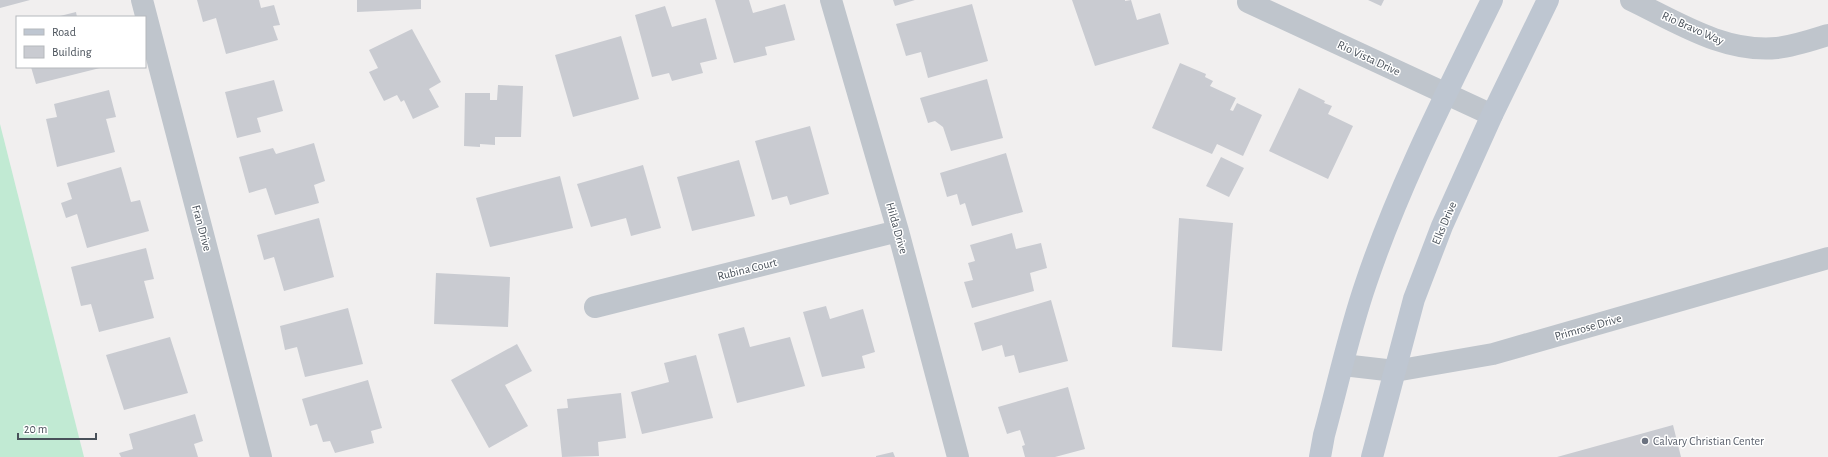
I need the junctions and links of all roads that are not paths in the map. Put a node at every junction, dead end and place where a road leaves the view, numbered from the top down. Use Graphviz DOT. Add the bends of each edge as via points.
graph roads {
  1 [pos="142,0"];
  2 [pos="832,0"];
  3 [pos="1248,0"];
  4 [pos="1492,0"];
  5 [pos="1548,0"];
  6 [pos="1631,0"];
  7 [pos="1828,35"];
  8 [pos="1446,94"];
  9 [pos="1492,116"];
  10 [pos="898,231"];
  11 [pos="1828,258"];
  12 [pos="595,307"];
  13 [pos="1343,366"];
  14 [pos="1395,371"];
  15 [pos="261,457"];
  16 [pos="958,457"];
  17 [pos="1320,457"];
  18 [pos="1372,457"];
  1 -- 15 [label="street, Fran Drive"];
  2 -- 10 [label="street, Hilda Drive"];
  3 -- 8 [label="street, Rio Vista Drive"];
  4 -- 8 [label="main road"];
  5 -- 9 [label="main road, Elks Drive"];
  6 -- 7 [label="street, Rio Bravo Way" via="1708,37 1736,46 1779,48"];
  8 -- 9 [label="street, Rio Vista Drive"];
  8 -- 13 [label="main road" via="1395,207 1366,283"];
  9 -- 14 [label="main road, Elks Drive" via="1439,234 1414,299"];
  10 -- 12 [label="street, Rubina Court"];
  10 -- 16 [label="street, Hilda Drive"];
  11 -- 14 [label="street, Primrose Drive" via="1493,354"];
  13 -- 14 [label="street, Primrose Drive"];
  13 -- 17 [label="main road"];
  14 -- 18 [label="main road, Elks Drive"];
}
